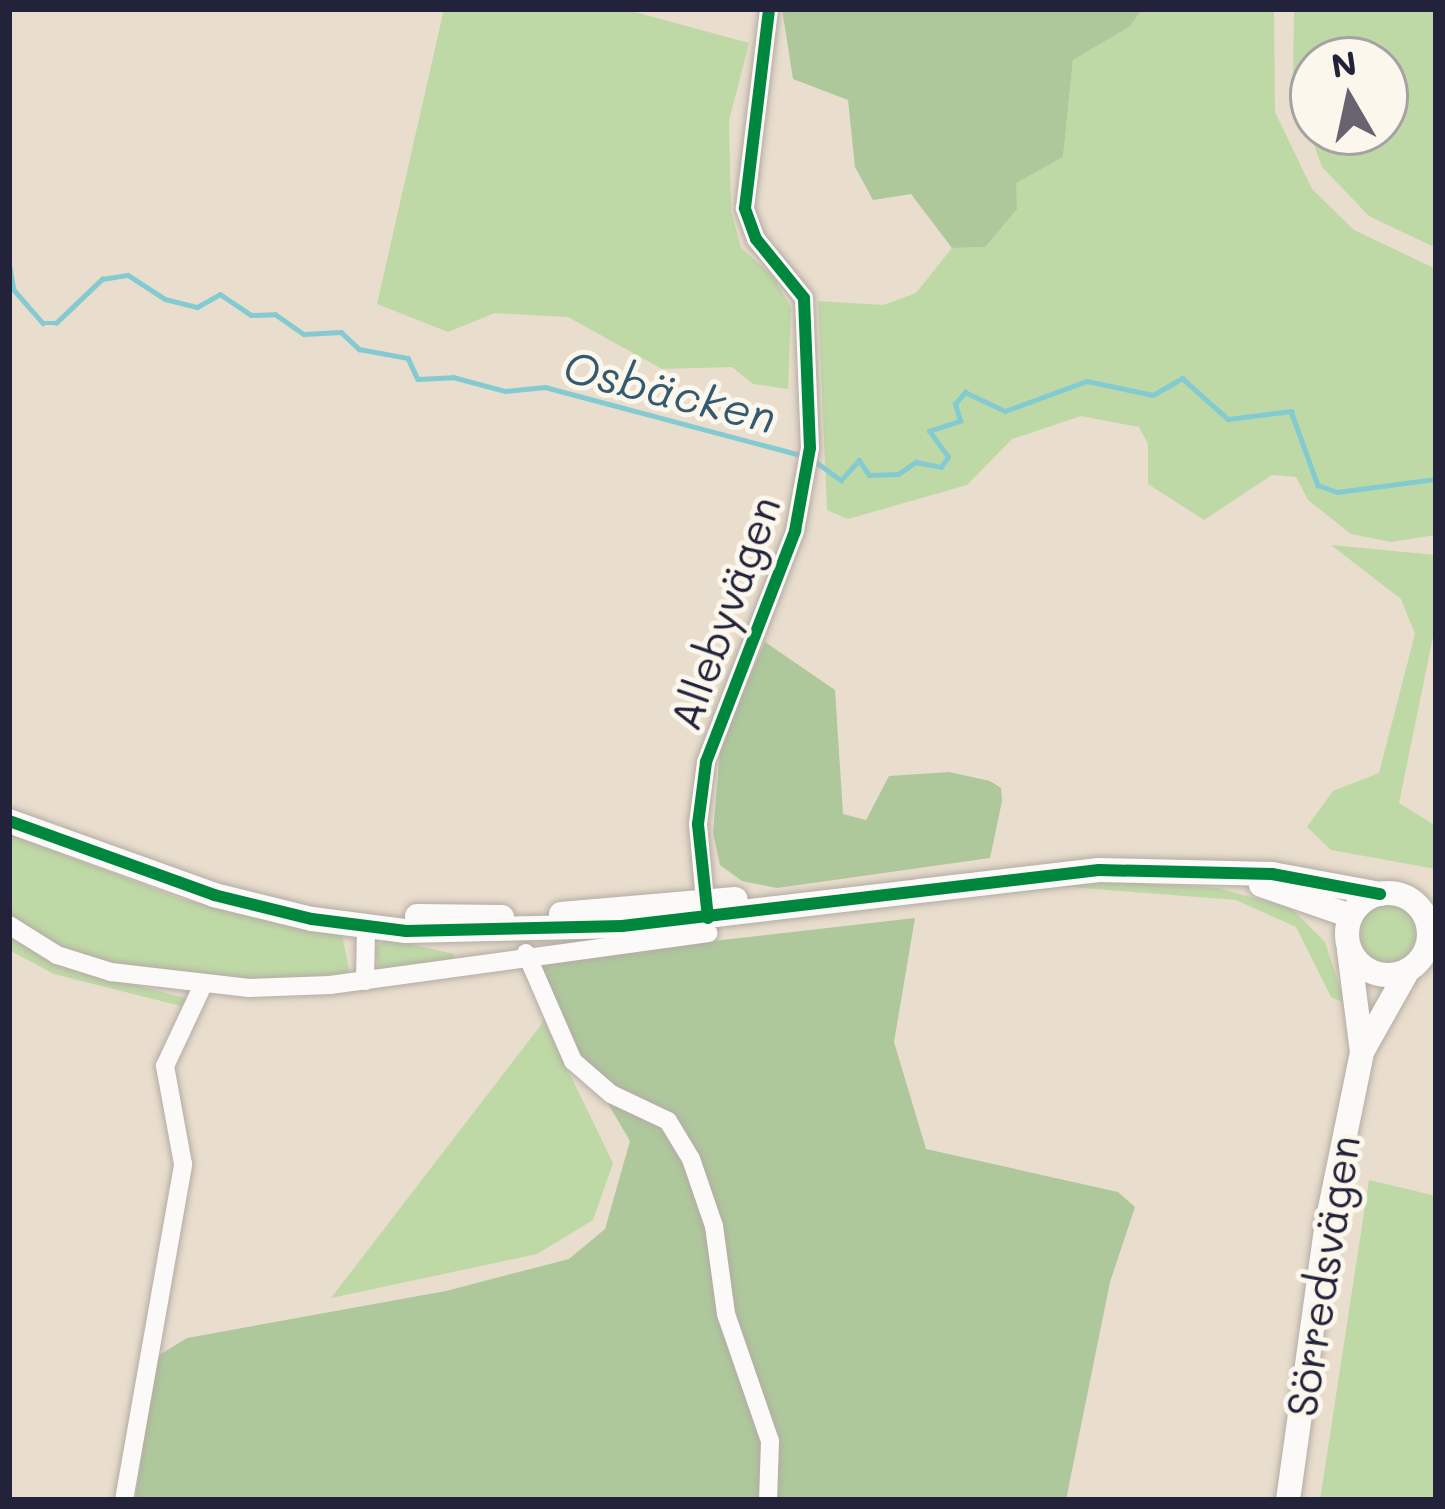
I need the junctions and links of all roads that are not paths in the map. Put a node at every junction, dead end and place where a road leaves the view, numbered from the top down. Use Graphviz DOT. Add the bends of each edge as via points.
graph roads {
  1 [pos="770,9"];
  2 [pos="9,821"];
  3 [pos="1230,875"];
  4 [pos="1380,894"];
  5 [pos="1428,912"];
  6 [pos="1351,916"];
  7 [pos="707,917"];
  8 [pos="366,919"];
  9 [pos="9,925"];
  10 [pos="1349,950"];
  11 [pos="526,953"];
  12 [pos="1420,966"];
  13 [pos="365,981"];
  14 [pos="202,987"];
  15 [pos="1361,1052"];
  16 [pos="124,1500"];
  17 [pos="769,1500"];
  18 [pos="1288,1500"];
  1 -- 7 [label="street, Allebyvägen" via="745,208 758,242 804,298 810,448 794,531 706,762 698,824"];
  2 -- 8 [label="street" via="214,895"];
  3 -- 4 [label="street"];
  3 -- 6 [label="street"];
  3 -- 7 [label="street" via="1087,871"];
  4 -- 5 [label="street"];
  4 -- 6 [label="street"];
  5 -- 12 [label="street"];
  6 -- 10 [label="street"];
  7 -- 8 [label="street" via="481,933"];
  7 -- 11 [label="street" via="623,943"];
  8 -- 13 [label="street"];
  9 -- 14 [label="street" via="71,961"];
  10 -- 12 [label="street" via="1378,974"];
  10 -- 15 [label="street, Sörredsvägen"];
  11 -- 13 [label="street"];
  11 -- 17 [label="street" via="567,1053 611,1094 668,1120 691,1160 714,1226 726,1314 770,1441"];
  12 -- 15 [label="street, Sörredsvägen"];
  13 -- 14 [label="street"];
  14 -- 16 [label="street" via="165,1066 183,1155"];
  15 -- 18 [label="street, Sörredsvägen" via="1326,1228"];
}
